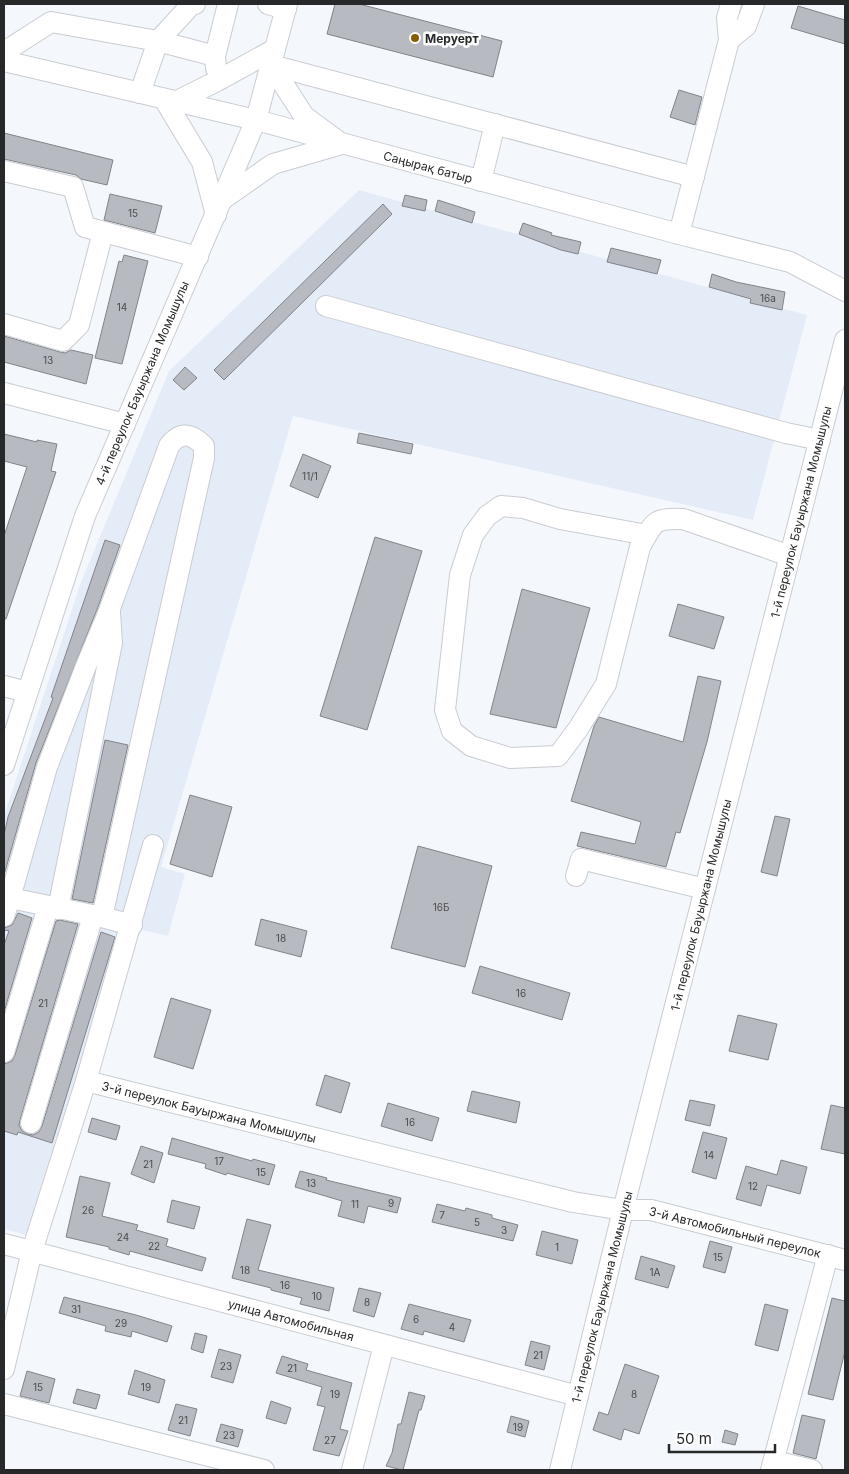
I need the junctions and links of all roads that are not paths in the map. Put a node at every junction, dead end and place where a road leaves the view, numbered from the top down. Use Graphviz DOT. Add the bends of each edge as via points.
graph roads {
  1 [pos="195,4"];
  2 [pos="228,4"];
  3 [pos="731,4"];
  4 [pos="754,4"];
  5 [pos="280,5"];
  6 [pos="729,40"];
  7 [pos="158,41"];
  8 [pos="4,52"];
  9 [pos="215,56"];
  10 [pos="273,57"];
  11 [pos="4,61"];
  12 [pos="217,81"];
  13 [pos="140,93"];
  14 [pos="169,100"];
  15 [pos="256,120"];
  16 [pos="496,124"];
  17 [pos="342,144"];
  18 [pos="4,171"];
  19 [pos="694,177"];
  20 [pos="482,181"];
  21 [pos="219,207"];
  22 [pos="103,232"];
  23 [pos="679,234"];
  24 [pos="198,256"];
  25 [pos="845,291"];
  26 [pos="326,306"];
  27 [pos="4,324"];
  28 [pos="845,340"];
  29 [pos="4,392"];
  30 [pos="125,424"];
  31 [pos="820,440"];
  32 [pos="647,535"];
  33 [pos="790,556"];
  34 [pos="109,611"];
  35 [pos="4,686"];
  36 [pos="28,692"];
  37 [pos="4,765"];
  38 [pos="153,845"];
  39 [pos="576,876"];
  40 [pos="705,889"];
  41 [pos="7,907"];
  42 [pos="53,908"];
  43 [pos="97,916"];
  44 [pos="132,925"];
  45 [pos="4,1052"];
  46 [pos="86,1082"];
  47 [pos="32,1122"];
  48 [pos="623,1210"];
  49 [pos="4,1244"];
  50 [pos="32,1251"];
  51 [pos="836,1257"];
  52 [pos="384,1345"];
  53 [pos="4,1369"];
  54 [pos="578,1396"];
  55 [pos="4,1404"];
  56 [pos="773,1466"];
  57 [pos="264,1470"];
  58 [pos="352,1470"];
  59 [pos="560,1470"];
  60 [pos="812,1470"];
  1 -- 7 [label="street"];
  2 -- 9 [label="street"];
  3 -- 6 [label="street" via="727,18"];
  4 -- 6 [label="street" via="746,26"];
  5 -- 10 [label="street, 4-й переулок Бауыржана Момышулы"];
  6 -- 19 [label="street"];
  7 -- 8 [label="street" via="51,22"];
  7 -- 9 [label="street"];
  7 -- 13 [label="street"];
  9 -- 12 [label="street"];
  10 -- 12 [label="street"];
  10 -- 15 [label="street, 4-й переулок Бауыржана Момышулы"];
  10 -- 16 [label="street"];
  10 -- 17 [label="street" via="304,116"];
  11 -- 13 [label="street, Саңырақ батыр"];
  12 -- 14 [label="street"];
  13 -- 14 [label="street, Саңырақ батыр"];
  14 -- 15 [label="street, Саңырақ батыр"];
  14 -- 21 [label="street" via="202,162"];
  15 -- 17 [label="street, Саңырақ батыр"];
  15 -- 21 [label="street, 4-й переулок Бауыржана Момышулы"];
  16 -- 19 [label="street"];
  16 -- 20 [label="street"];
  17 -- 20 [label="street, Саңырақ батыр"];
  17 -- 21 [label="street" via="273,164"];
  18 -- 22 [label="street" via="73,187 85,227"];
  19 -- 23 [label="street"];
  20 -- 23 [label="street, Саңырақ батыр"];
  21 -- 24 [label="street, 4-й переулок Бауыржана Момышулы"];
  22 -- 24 [label="street"];
  22 -- 27 [label="street" via="79,325 63,340"];
  23 -- 25 [label="street, Саңырақ батыр" via="790,262"];
  24 -- 30 [label="street, 4-й переулок Бауыржана Момышулы"];
  26 -- 31 [label="street"];
  28 -- 31 [label="street, 1-й переулок Бауыржана Момышулы"];
  29 -- 30 [label="street"];
  30 -- 36 [label="street, 4-й переулок Бауыржана Момышулы" via="85,516"];
  31 -- 33 [label="street, 1-й переулок Бауыржана Момышулы"];
  32 -- 32 [label="street" via="523,508 501,506 487,516 473,535 460,575 445,710 452,731 471,746 510,758 558,756 606,684 640,547"];
  32 -- 33 [label="street" via="653,524 666,518 683,519"];
  33 -- 40 [label="street, 1-й переулок Бауыржана Момышулы"];
  34 -- 41 [label="street" via="47,767"];
  34 -- 42 [label="street" via="112,643"];
  34 -- 43 [label="street" via="169,446 176,438 185,435 196,438 204,446 204,458"];
  35 -- 36 [label="street"];
  36 -- 37 [label="street, 4-й переулок Бауыржана Момышулы"];
  38 -- 44 [label="street"];
  39 -- 40 [label="street" via="581,859"];
  40 -- 48 [label="street, 1-й переулок Бауыржана Момышулы"];
  41 -- 42 [label="street"];
  42 -- 43 [label="street"];
  42 -- 45 [label="street"];
  43 -- 44 [label="street"];
  43 -- 47 [label="street"];
  44 -- 46 [label="street"];
  46 -- 48 [label="street, 3-й переулок Бауыржана Момышулы" via="573,1202"];
  46 -- 50 [label="street, 3-й переулок Бауыржана Момышулы"];
  48 -- 51 [label="street, 3-й Автомобильный переулок" via="652,1210"];
  48 -- 54 [label="street, 1-й переулок Бауыржана Момышулы"];
  49 -- 50 [label="street, улица Автомобильная"];
  50 -- 52 [label="street, улица Автомобильная"];
  50 -- 53 [label="street, 3-й переулок Бауыржана Момышулы"];
  51 -- 56 [label="street"];
  52 -- 54 [label="street, улица Автомобильная"];
  52 -- 58 [label="street"];
  54 -- 59 [label="street, 1-й переулок Бауыржана Момышулы"];
  55 -- 57 [label="street"];
  56 -- 60 [label="street"];
}
